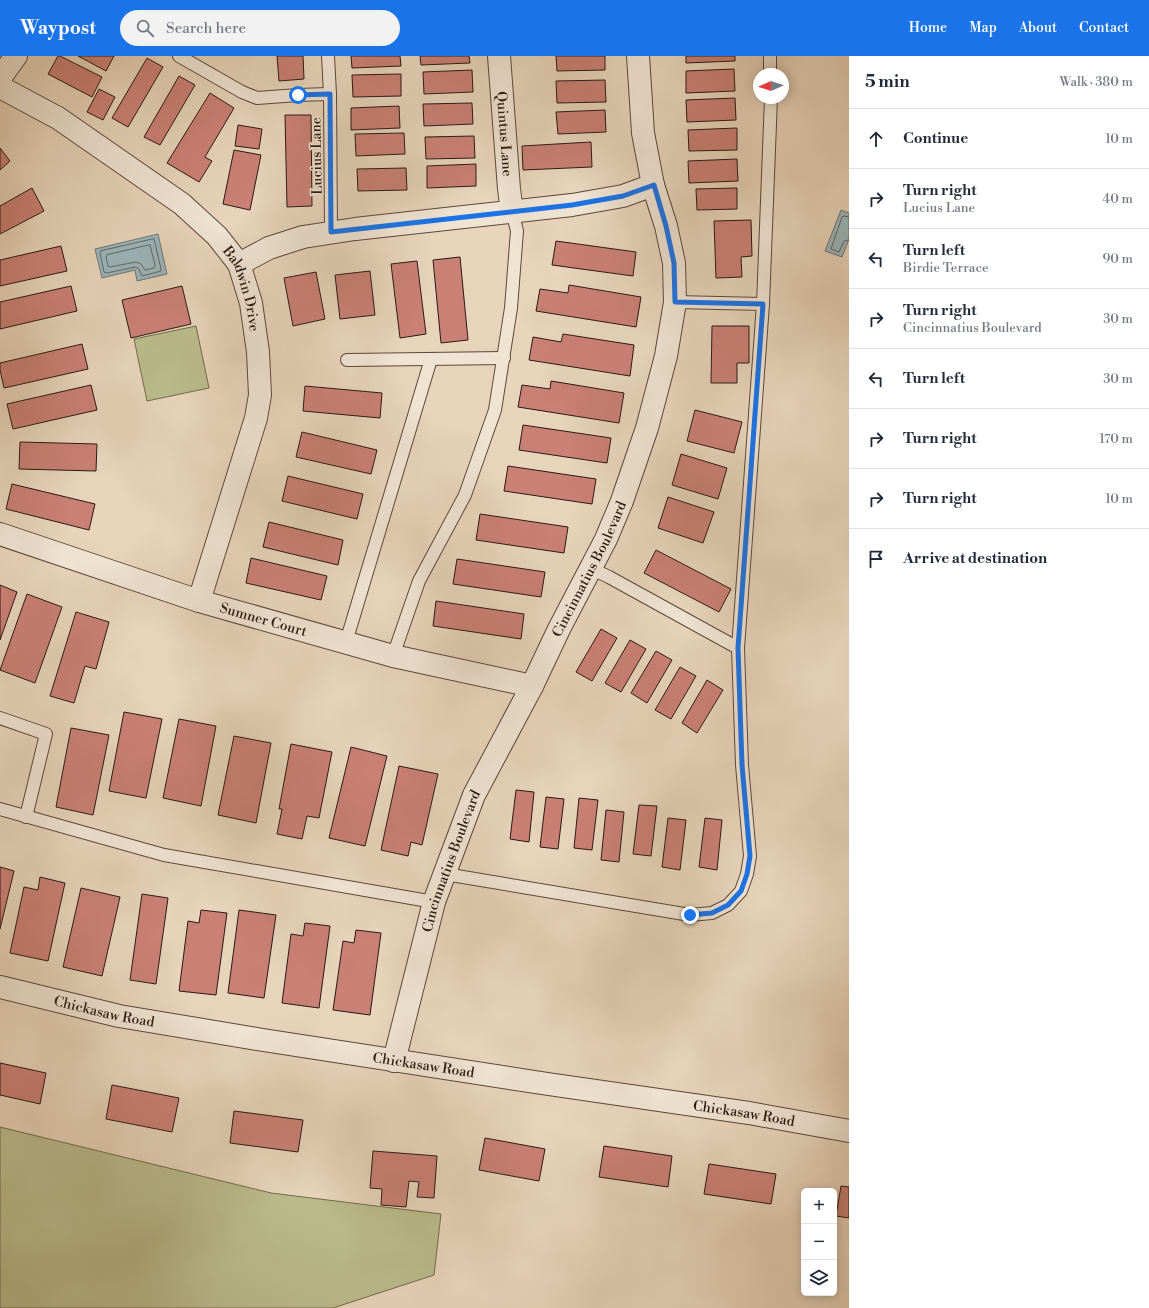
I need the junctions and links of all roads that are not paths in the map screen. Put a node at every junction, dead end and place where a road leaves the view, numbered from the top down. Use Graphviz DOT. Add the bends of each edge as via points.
graph roads {
  1 [pos="16,56"];
  2 [pos="179,56"];
  3 [pos="328,56"];
  4 [pos="499,56"];
  5 [pos="638,56"];
  6 [pos="770,56"];
  7 [pos="770,68"];
  8 [pos="0,78"];
  9 [pos="0,87"];
  10 [pos="330,94"];
  11 [pos="771,104"];
  12 [pos="654,185"];
  13 [pos="512,211"];
  14 [pos="331,232"];
  15 [pos="239,264"];
  16 [pos="675,302"];
  17 [pos="763,304"];
  18 [pos="504,358"];
  19 [pos="431,359"];
  20 [pos="347,360"];
  21 [pos="0,534"];
  22 [pos="590,568"];
  23 [pos="199,601"];
  24 [pos="346,642"];
  25 [pos="738,648"];
  26 [pos="393,656"];
  27 [pos="532,686"];
  28 [pos="0,718"];
  29 [pos="0,809"];
  30 [pos="26,817"];
  31 [pos="445,874"];
  32 [pos="434,902"];
  33 [pos="0,987"];
  34 [pos="394,1061"];
  35 [pos="849,1131"];
  1 -- 8 [label="street"];
  2 -- 10 [label="lane" via="257,98"];
  3 -- 10 [label="lane, Lucius Lane"];
  4 -- 13 [label="street, Quintus Lane"];
  5 -- 12 [label="street, Cincinnatius Boulevard" via="643,133"];
  6 -- 7 [label="lane"];
  9 -- 15 [label="street, Baldwin Drive" via="58,118 182,204 217,236"];
  10 -- 14 [label="lane, Lucius Lane"];
  11 -- 17 [label="lane"];
  12 -- 13 [label="street" via="623,196 572,205"];
  12 -- 16 [label="street, Cincinnatius Boulevard" via="674,263"];
  13 -- 14 [label="street"];
  13 -- 18 [label="lane" via="517,231 512,308"];
  14 -- 15 [label="street" via="303,237 269,248"];
  15 -- 23 [label="street, Baldwin Drive" via="255,326 260,395 256,418"];
  16 -- 17 [label="lane"];
  16 -- 22 [label="street, Cincinnatius Boulevard" via="666,356 647,428 622,501"];
  17 -- 25 [label="lane"];
  18 -- 19 [label="lane"];
  18 -- 26 [label="lane" via="495,410 465,495 419,581"];
  19 -- 20 [label="lane"];
  19 -- 24 [label="lane"];
  21 -- 23 [label="street, Sumner Court"];
  22 -- 25 [label="lane"];
  22 -- 27 [label="street, Cincinnatius Boulevard"];
  23 -- 24 [label="street, Sumner Court"];
  24 -- 26 [label="street, Sumner Court"];
  25 -- 31 [label="lane" via="742,765 750,856 741,891 728,905 712,913 690,915"];
  26 -- 27 [label="street, Sumner Court"];
  27 -- 31 [label="street, Cincinnatius Boulevard" via="474,795"];
  28 -- 30 [label="lane" via="46,734"];
  29 -- 30 [label="lane"];
  30 -- 32 [label="lane" via="164,855"];
  31 -- 32 [label="street, Cincinnatius Boulevard"];
  32 -- 34 [label="street, Cincinnatius Boulevard"];
  33 -- 34 [label="street, Chickasaw Road" via="119,1016"];
  34 -- 35 [label="street, Chickasaw Road" via="741,1112"];
}
